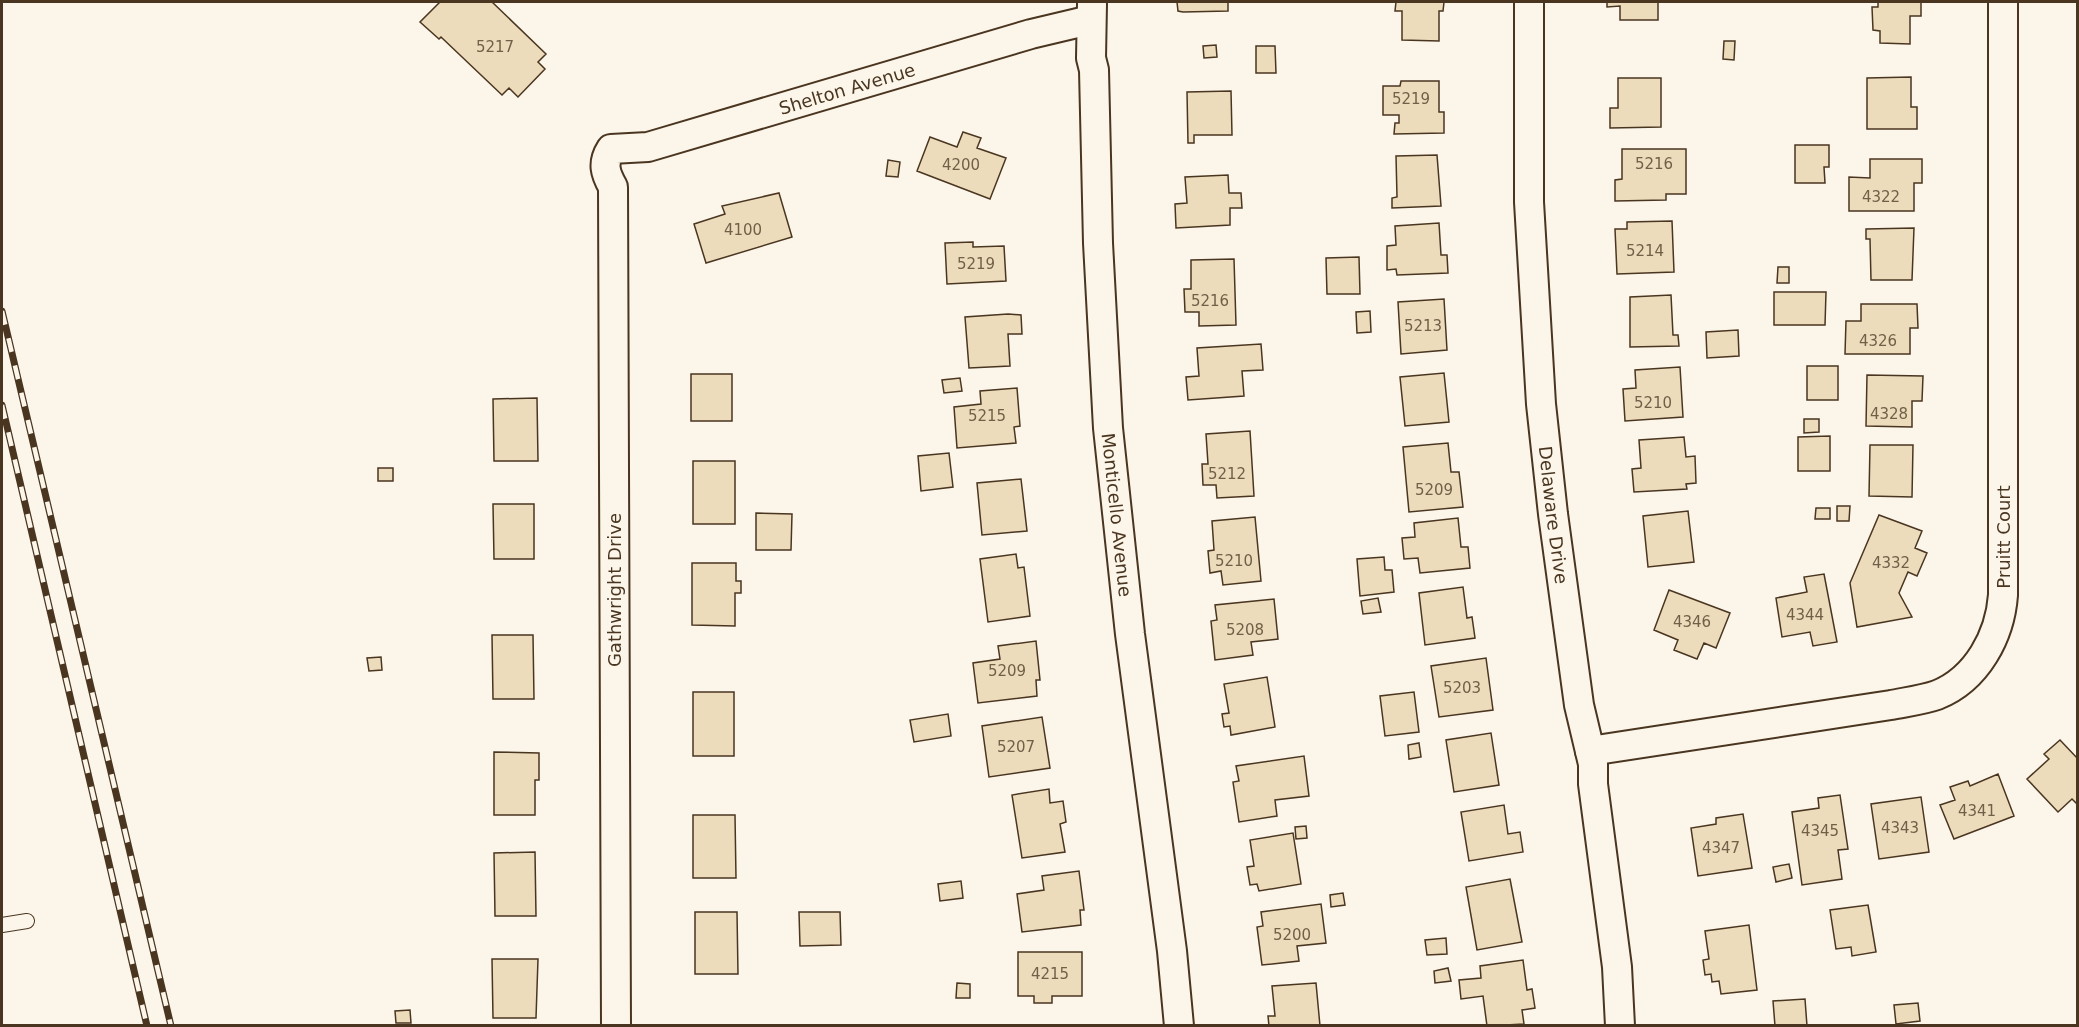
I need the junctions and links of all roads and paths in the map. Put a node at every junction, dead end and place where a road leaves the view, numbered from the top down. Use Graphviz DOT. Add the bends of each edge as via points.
graph roads {
  1 [pos="1529,2"];
  2 [pos="2003,2"];
  3 [pos="1091,11"];
  4 [pos="606,157"];
  5 [pos="1590,751"];
  6 [pos="27,921"];
  7 [pos="2,925"];
  8 [pos="616,1026"];
  9 [pos="1179,1026"];
  10 [pos="1620,1026"];
  1 -- 5 [label="street, Delaware Drive" via="1529,202 1541,404 1579,705"];
  2 -- 5 [label="street, Pruitt Court" via="2003,595 2001,618 1992,642 1974,668 1936,695"];
  3 -- 4 [label="street, Shelton Avenue" via="1031,34 648,147 610,149"];
  3 -- 9 [label="street, Monticello Avenue" via="1108,428"];
  4 -- 8 [label="street, Gathwright Drive" via="605,173 613,187"];
  5 -- 10 [label="street, Delaware Drive" via="1617,967"];
  6 -- 7 [label="lane"];
}
